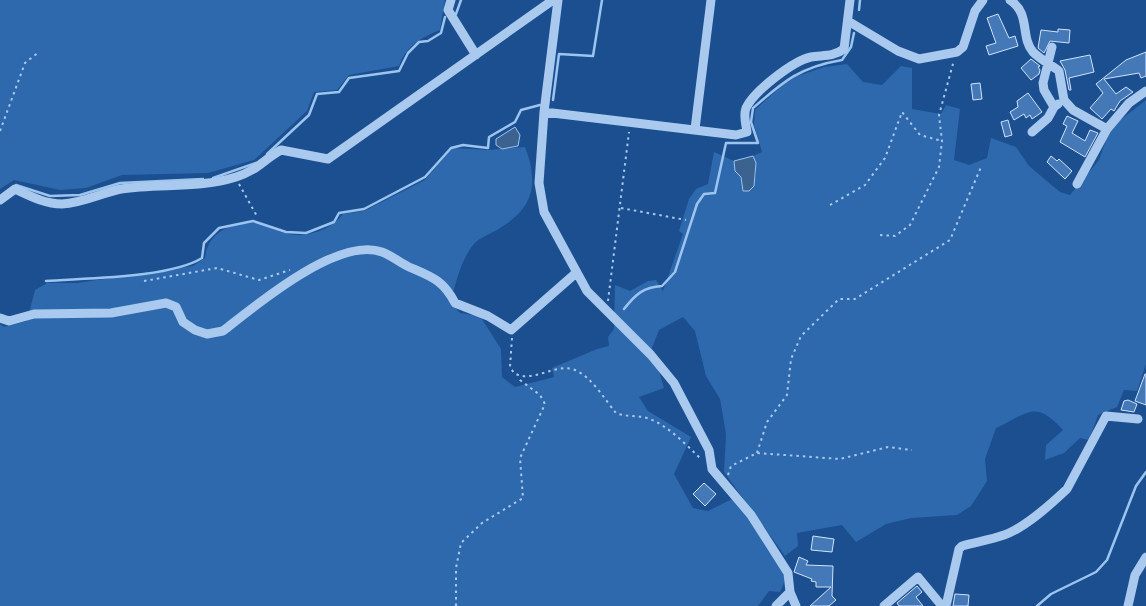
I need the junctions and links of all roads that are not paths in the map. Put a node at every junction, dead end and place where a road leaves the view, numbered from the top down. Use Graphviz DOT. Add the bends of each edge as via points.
graph roads {
  1 [pos="451,0"];
  2 [pos="553,0"];
  3 [pos="558,0"];
  4 [pos="711,0"];
  5 [pos="850,0"];
  6 [pos="982,0"];
  7 [pos="1010,0"];
  8 [pos="848,21"];
  9 [pos="1052,47"];
  10 [pos="476,55"];
  11 [pos="1047,61"];
  12 [pos="1146,91"];
  13 [pos="1064,100"];
  14 [pos="1054,107"];
  15 [pos="544,112"];
  16 [pos="1107,128"];
  17 [pos="695,129"];
  18 [pos="1032,132"];
  19 [pos="1077,184"];
  20 [pos="0,200"];
  21 [pos="576,273"];
  22 [pos="0,318"];
  23 [pos="1138,419"];
  24 [pos="1146,557"];
  25 [pos="790,592"];
  26 [pos="776,606"];
  27 [pos="796,606"];
  28 [pos="884,606"];
  29 [pos="944,606"];
  30 [pos="1128,606"];
  1 -- 10 [label="street" via="448,10"];
  2 -- 10 [label="street"];
  3 -- 15 [label="street"];
  4 -- 17 [label="street"];
  5 -- 8 [label="street"];
  6 -- 8 [label="street" via="963,47 957,52 919,60"];
  7 -- 11 [label="street" via="1018,5 1032,51"];
  8 -- 17 [label="street" via="844,49 796,64 761,90 746,108 747,132 736,135"];
  9 -- 11 [label="street"];
  10 -- 20 [label="street" via="328,159 281,150 259,168 196,185 121,189 62,204 47,203 15,190"];
  11 -- 13 [label="street" via="1059,71"];
  11 -- 14 [label="street" via="1044,90"];
  12 -- 16 [label="street" via="1129,103"];
  13 -- 14 [label="street"];
  13 -- 16 [label="street" via="1073,110"];
  14 -- 18 [label="street" via="1048,118"];
  15 -- 17 [label="street"];
  15 -- 21 [label="street" via="539,183 544,212"];
  16 -- 19 [label="street"];
  21 -- 22 [label="street" via="511,330 488,316 460,306 436,278 382,252 363,250 338,255 304,272 223,331 207,334 184,322 176,307 166,303 111,313 34,314 9,321"];
  21 -- 25 [label="street" via="587,291 651,355 674,383 709,450 712,469 751,515 782,562 788,572"];
  23 -- 29 [label="street" via="1106,416 1067,488 1045,509 1006,534 959,549"];
  24 -- 30 [label="street" via="1136,575"];
  25 -- 26 [label="street"];
  25 -- 27 [label="street"];
  28 -- 29 [label="street" via="918,577"];
}
